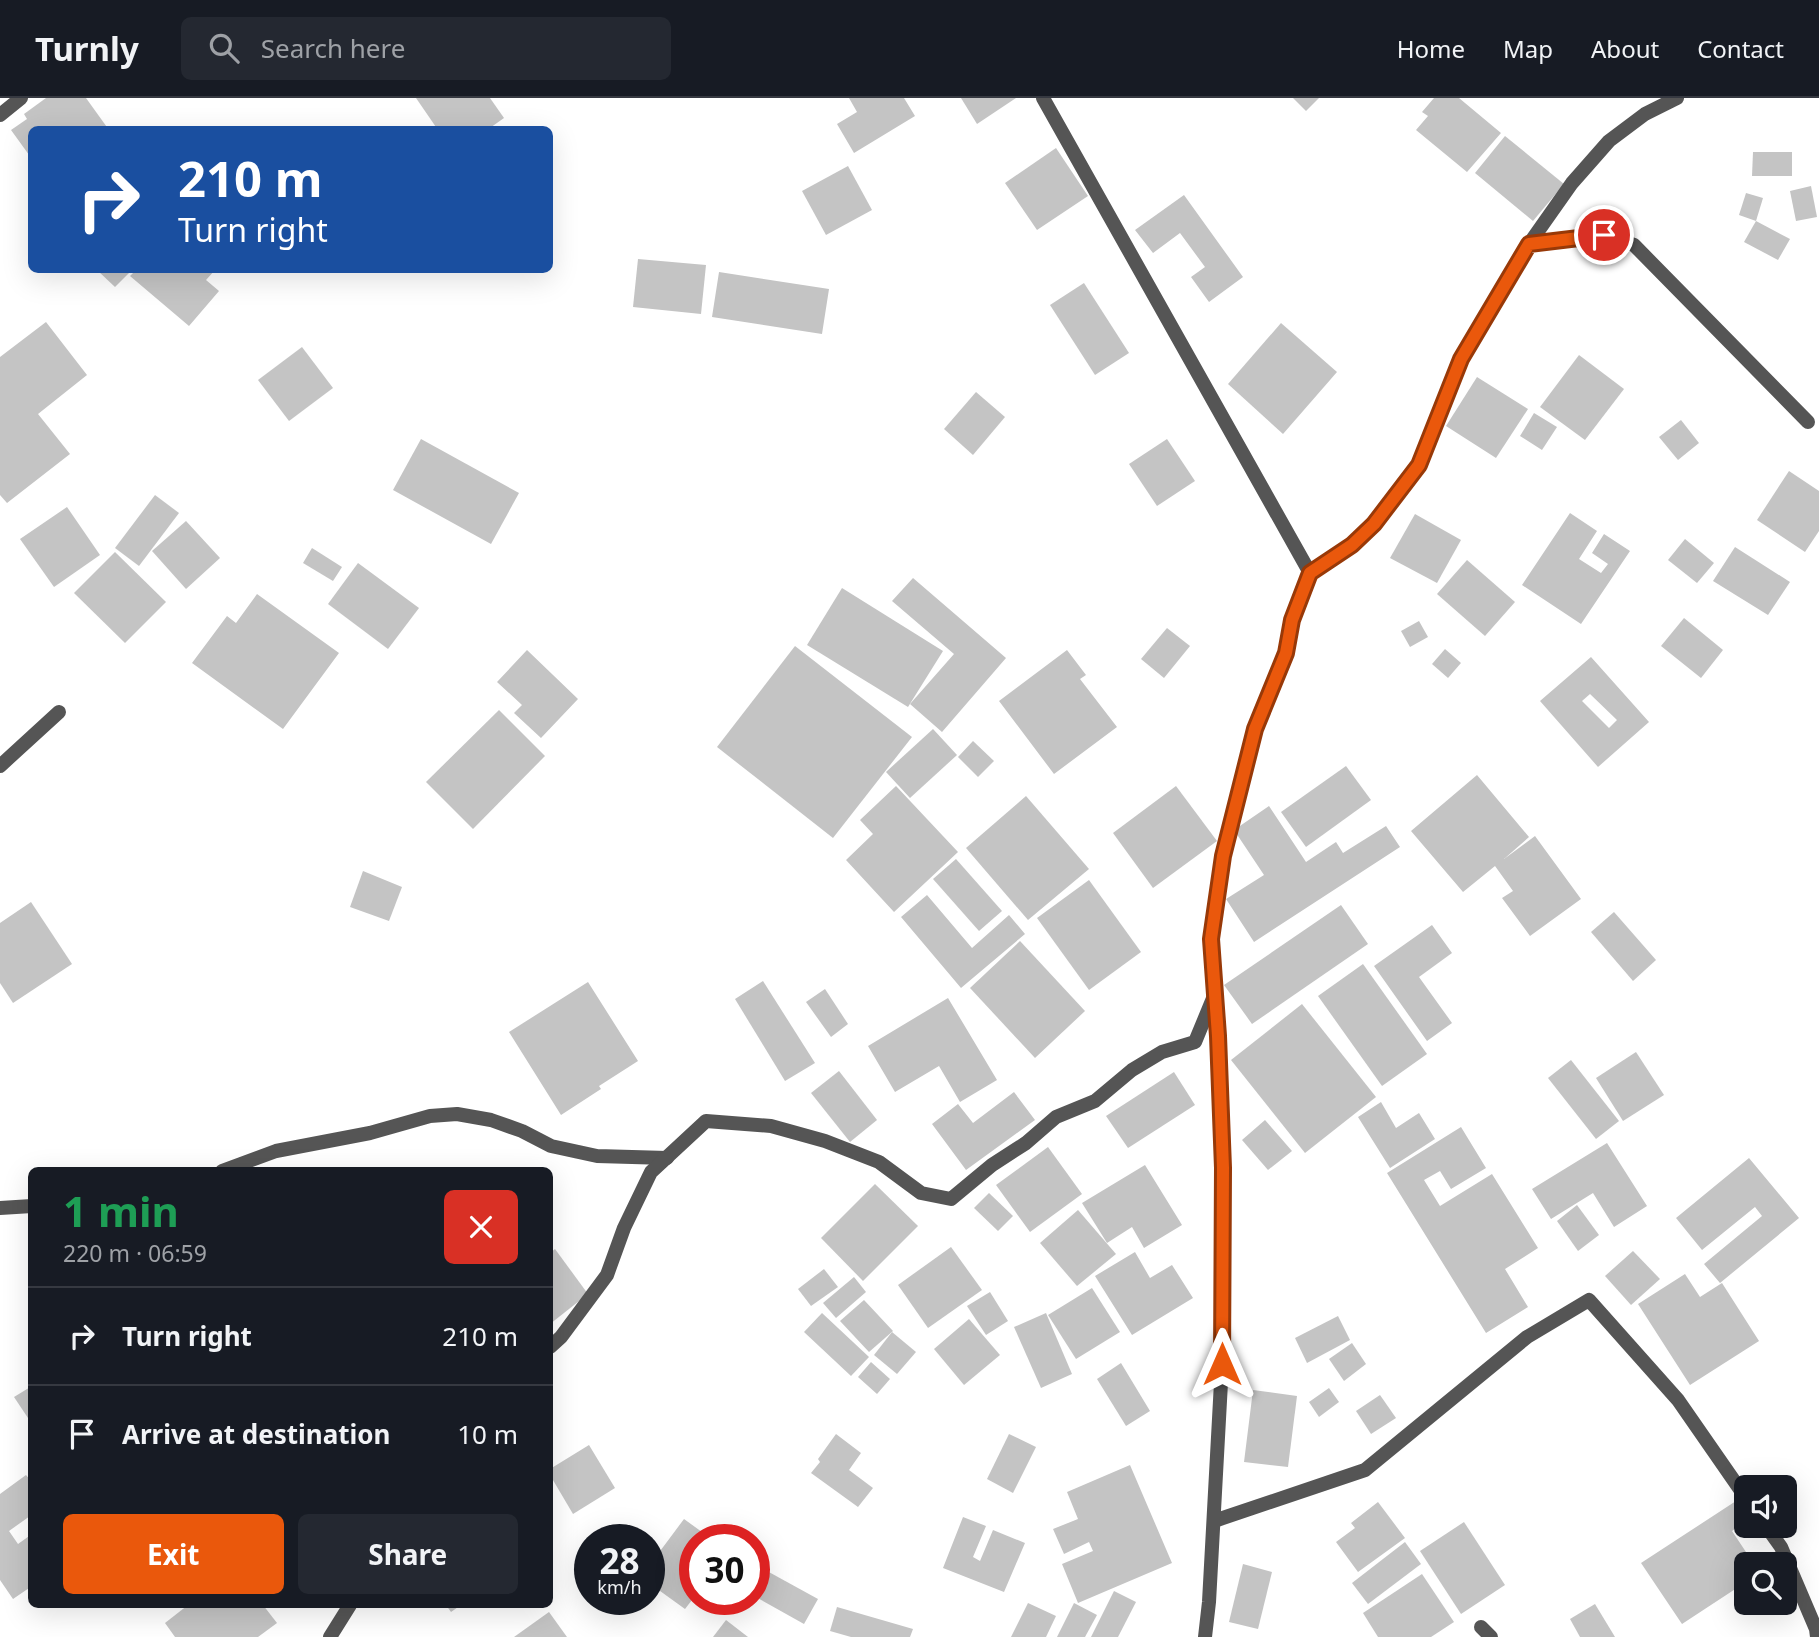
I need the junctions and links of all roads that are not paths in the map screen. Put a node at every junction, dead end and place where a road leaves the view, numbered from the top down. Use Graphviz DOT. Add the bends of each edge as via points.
graph roads {
  1 [pos="21,98"];
  2 [pos="1043,98"];
  3 [pos="1677,98"];
  4 [pos="0,115"];
  5 [pos="1529,244"];
  6 [pos="1808,422"];
  7 [pos="1310,573"];
  8 [pos="59,712"];
  9 [pos="0,766"];
  10 [pos="1216,991"];
  11 [pos="667,1158"];
  12 [pos="233,1167"];
  13 [pos="28,1206"];
  14 [pos="0,1208"];
  15 [pos="553,1344"];
  16 [pos="1734,1481"];
  17 [pos="1213,1521"];
  18 [pos="1775,1538"];
  19 [pos="348,1608"];
  20 [pos="330,1637"];
  21 [pos="1205,1637"];
  22 [pos="1816,1637"];
  1 -- 4 [label="street"];
  2 -- 7 [label="street"];
  3 -- 5 [label="street" via="1645,114 1609,141"];
  5 -- 6 [label="street" via="1604,235 1634,245"];
  5 -- 7 [label="street" via="1461,359 1419,465 1374,524"];
  7 -- 10 [label="street" via="1292,620 1286,653 1255,729 1223,856 1211,939"];
  8 -- 9 [label="street"];
  10 -- 11 [label="street" via="1195,1042 1162,1052 1095,1101 1056,1117 951,1199 921,1193 879,1162 771,1126 706,1121"];
  10 -- 17 [label="street" via="1223,1294"];
  11 -- 12 [label="street" via="597,1156 551,1146 491,1120 457,1114 430,1115 370,1133 276,1151"];
  11 -- 15 [label="street" via="651,1172 607,1275"];
  13 -- 14 [label="street"];
  16 -- 17 [label="street" via="1678,1400 1589,1300 1527,1337 1365,1470"];
  17 -- 21 [label="street"];
  18 -- 22 [label="street"];
  19 -- 20 [label="street"];
}
